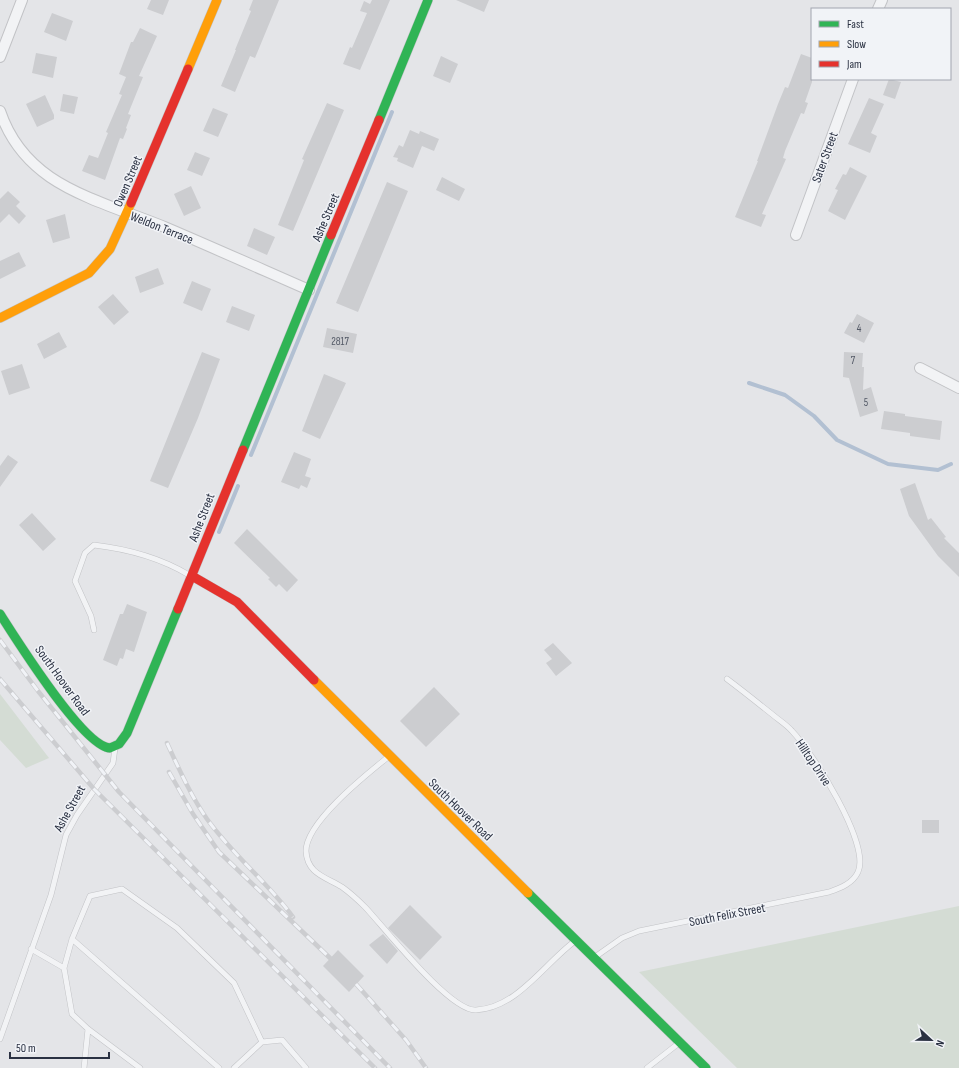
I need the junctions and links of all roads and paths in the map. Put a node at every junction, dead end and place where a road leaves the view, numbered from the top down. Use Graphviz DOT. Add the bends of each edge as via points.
graph roads {
  1 [pos="22,0"];
  2 [pos="217,0"];
  3 [pos="428,0"];
  4 [pos="0,56"];
  5 [pos="853,80"];
  6 [pos="0,111"];
  7 [pos="127,213"];
  8 [pos="796,235"];
  9 [pos="309,290"];
  10 [pos="0,318"];
  11 [pos="920,368"];
  12 [pos="959,388"];
  13 [pos="192,576"];
  14 [pos="0,614"];
  15 [pos="94,630"];
  16 [pos="728,679"];
  17 [pos="115,748"];
  18 [pos="389,756"];
  19 [pos="858,872"];
  20 [pos="72,939"];
  21 [pos="577,940"];
  22 [pos="31,949"];
  23 [pos="594,957"];
  24 [pos="64,968"];
  25 [pos="88,1029"];
  26 [pos="0,1039"];
  27 [pos="262,1042"];
  28 [pos="680,1042"];
  29 [pos="84,1068"];
  30 [pos="140,1068"];
  31 [pos="219,1068"];
  32 [pos="234,1068"];
  33 [pos="306,1068"];
  34 [pos="647,1068"];
  35 [pos="706,1068"];
  1 -- 4 [label="street"];
  2 -- 7 [label="street, Owen Street"];
  3 -- 9 [label="street, Ashe Street"];
  5 -- 8 [label="street, Sater Street"];
  6 -- 7 [label="street, Weldon Terrace" via="14,140 36,166 65,186"];
  7 -- 9 [label="street, Weldon Terrace"];
  7 -- 10 [label="street, Owen Street" via="110,249 89,273 76,282"];
  9 -- 13 [label="street, Ashe Street" via="227,485"];
  11 -- 12 [label="street"];
  13 -- 15 [label="lane" via="145,554 94,545 85,553 74,580 91,616"];
  13 -- 17 [label="street, Ashe Street" via="127,733"];
  13 -- 18 [label="street, South Hoover Road" via="237,602"];
  14 -- 17 [label="street, South Hoover Road" via="77,724 98,744 106,748"];
  16 -- 19 [label="lane, Hilltop Drive" via="791,730 819,766 832,787 851,829 861,862"];
  17 -- 22 [label="lane, Ashe Street" via="113,763 81,808 66,835 51,896"];
  18 -- 21 [label="street, South Hoover Road"];
  18 -- 21 [label="lane" via="338,800 313,831 306,850 309,865 323,878 342,887 364,906 425,974 454,1002 474,1011 493,1008 512,998"];
  19 -- 23 [label="lane, South Felix Street" via="851,882 830,892 639,932 622,938"];
  20 -- 24 [label="lane"];
  20 -- 27 [label="lane" via="90,896 122,889 177,928 234,983"];
  20 -- 31 [label="lane"];
  21 -- 23 [label="street, South Hoover Road"];
  22 -- 24 [label="lane"];
  22 -- 26 [label="lane, Ashe Street"];
  23 -- 28 [label="street, South Hoover Road"];
  24 -- 25 [label="lane" via="72,1014"];
  25 -- 29 [label="lane"];
  25 -- 30 [label="lane"];
  27 -- 32 [label="lane"];
  27 -- 33 [label="lane" via="282,1040"];
  28 -- 34 [label="lane"];
  28 -- 35 [label="street, South Hoover Road"];
}
